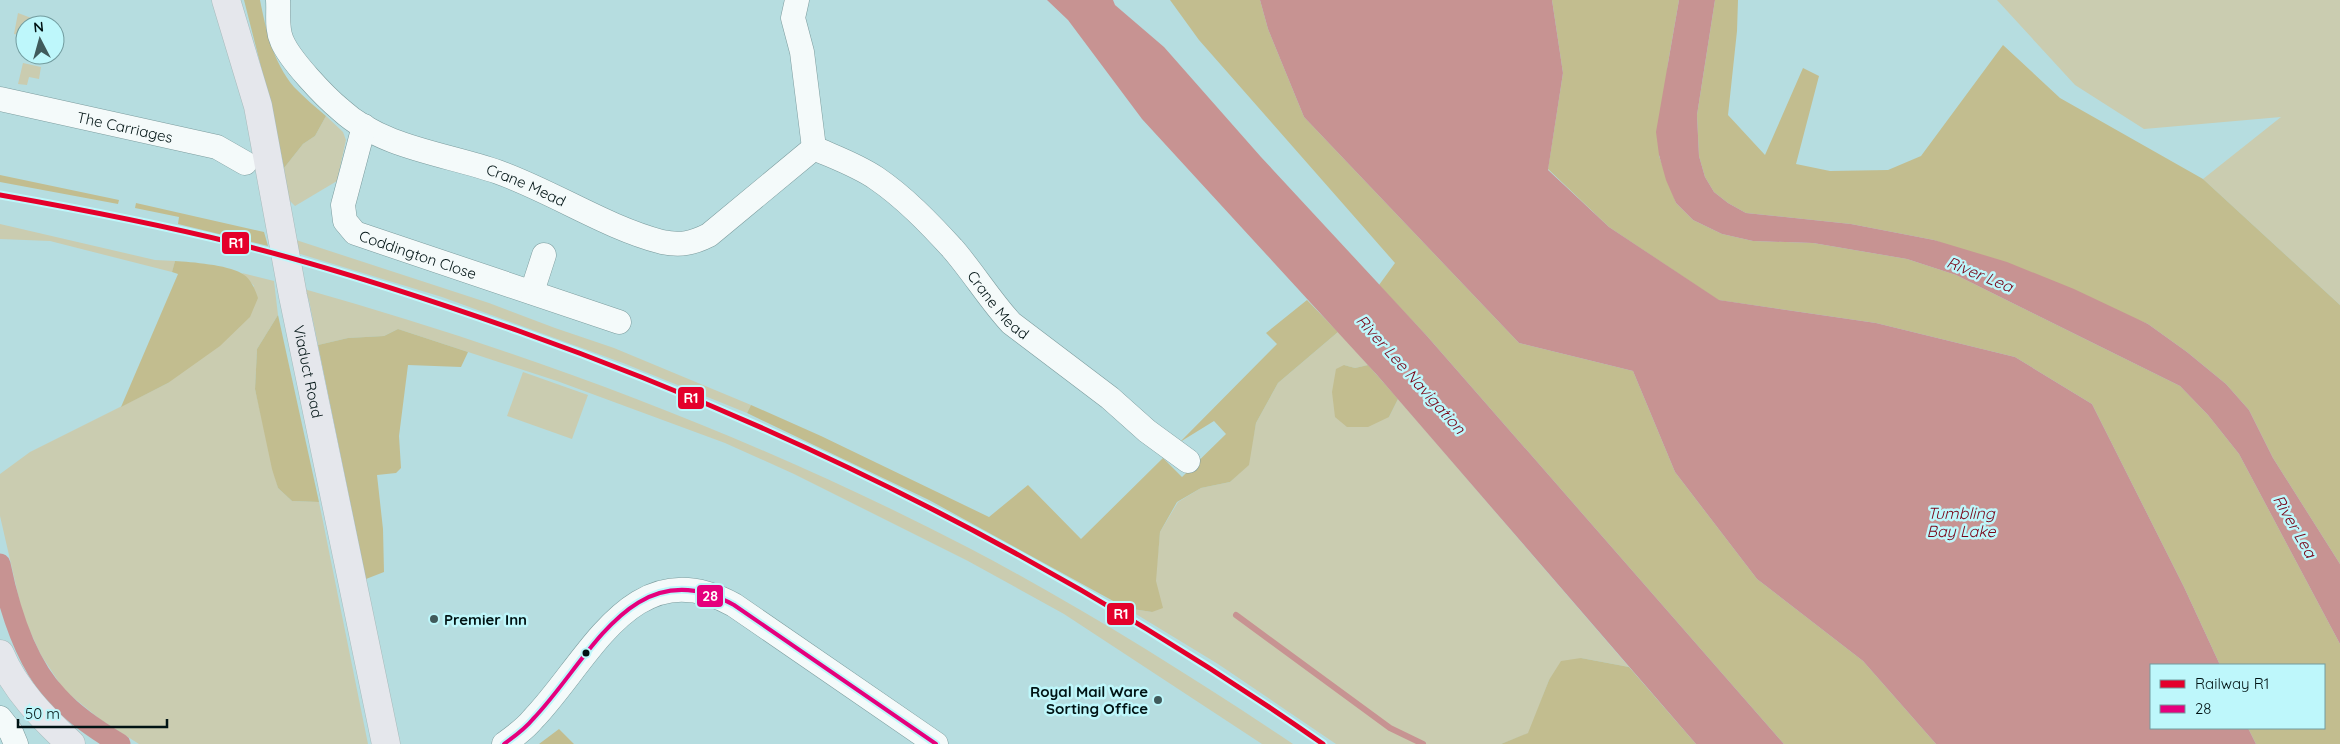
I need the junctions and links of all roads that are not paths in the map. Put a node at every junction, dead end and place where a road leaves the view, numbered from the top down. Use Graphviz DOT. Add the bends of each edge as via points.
graph roads {
  1 [pos="226,0"];
  2 [pos="278,0"];
  3 [pos="797,0"];
  4 [pos="0,99"];
  5 [pos="364,126"];
  6 [pos="814,148"];
  7 [pos="256,161"];
  8 [pos="544,255"];
  9 [pos="532,292"];
  10 [pos="619,322"];
  11 [pos="1188,461"];
  12 [pos="0,654"];
  13 [pos="0,718"];
  14 [pos="16,744"];
  15 [pos="71,744"];
  16 [pos="386,744"];
  17 [pos="504,744"];
  18 [pos="936,744"];
  1 -- 7 [label="main road, Viaduct Road" via="255,98"];
  2 -- 5 [label="street, Crane Mead" via="279,31 290,54 341,111"];
  3 -- 6 [label="street" via="793,18 802,52"];
  4 -- 7 [label="street, The Carriages" via="216,147"];
  5 -- 6 [label="street, Crane Mead" via="394,140 500,173 632,231 676,244 691,244 709,235"];
  5 -- 9 [label="street, Coddington Close" via="343,205 349,228 355,233"];
  6 -- 11 [label="street, Crane Mead" via="860,169 889,188 953,249 1011,323"];
  7 -- 16 [label="main road, Viaduct Road" via="293,296"];
  8 -- 9 [label="street"];
  9 -- 10 [label="street, Coddington Close"];
  12 -- 15 [label="main road" via="6,669 39,714"];
  13 -- 14 [label="street"];
  17 -- 18 [label="street" via="535,718 600,636 623,613 647,597 684,589 702,590 734,605"];
}
